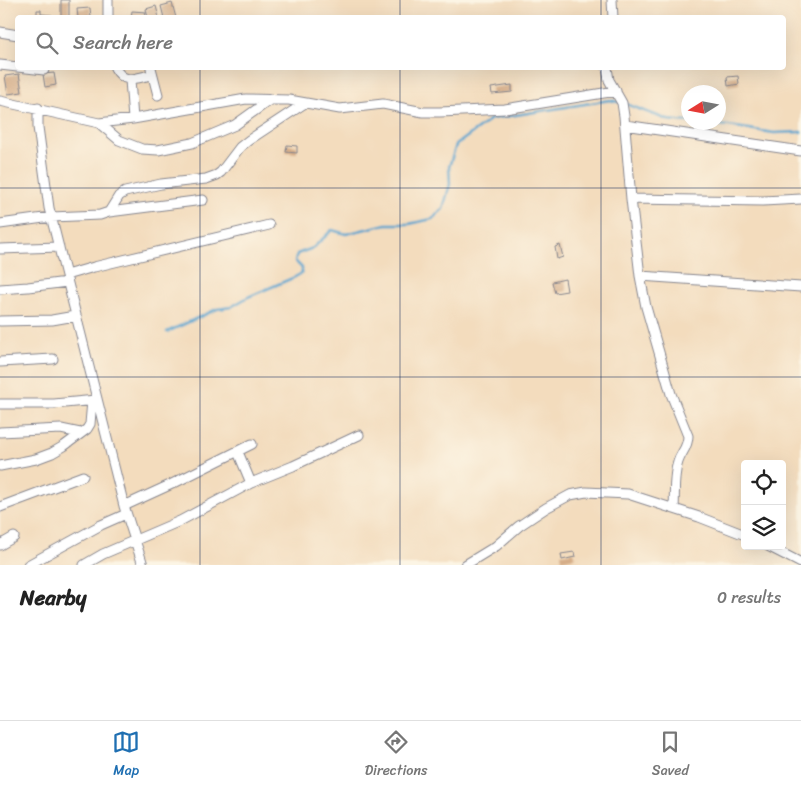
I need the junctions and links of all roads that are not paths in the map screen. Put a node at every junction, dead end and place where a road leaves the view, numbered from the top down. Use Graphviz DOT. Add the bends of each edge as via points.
graph roads {
  1 [pos="108,0"];
  2 [pos="612,0"];
  3 [pos="108,15"];
  4 [pos="613,15"];
  5 [pos="0,32"];
  6 [pos="15,34"];
  7 [pos="0,65"];
  8 [pos="15,67"];
  9 [pos="117,70"];
  10 [pos="608,70"];
  11 [pos="151,71"];
  12 [pos="130,80"];
  13 [pos="616,91"];
  14 [pos="158,95"];
  15 [pos="271,98"];
  16 [pos="0,101"];
  17 [pos="305,103"];
  18 [pos="38,108"];
  19 [pos="133,119"];
  20 [pos="99,123"];
  21 [pos="625,125"];
  22 [pos="801,151"];
  23 [pos="631,199"];
  24 [pos="801,199"];
  25 [pos="203,200"];
  26 [pos="108,212"];
  27 [pos="52,218"];
  28 [pos="0,224"];
  29 [pos="269,225"];
  30 [pos="59,247"];
  31 [pos="0,248"];
  32 [pos="640,276"];
  33 [pos="66,279"];
  34 [pos="801,287"];
  35 [pos="0,289"];
  36 [pos="75,316"];
  37 [pos="0,321"];
  38 [pos="53,359"];
  39 [pos="0,362"];
  40 [pos="94,401"];
  41 [pos="0,404"];
  42 [pos="0,432"];
  43 [pos="80,433"];
  44 [pos="358,435"];
  45 [pos="252,444"];
  46 [pos="238,452"];
  47 [pos="0,466"];
  48 [pos="84,476"];
  49 [pos="251,483"];
  50 [pos="0,508"];
  51 [pos="674,509"];
  52 [pos="125,510"];
  53 [pos="741,534"];
  54 [pos="14,537"];
  55 [pos="135,540"];
  56 [pos="0,545"];
  57 [pos="776,550"];
  58 [pos="801,563"];
  59 [pos="142,564"];
  60 [pos="28,565"];
  61 [pos="84,565"];
  62 [pos="465,565"];
  1 -- 3 [label="street"];
  2 -- 4 [label="street"];
  5 -- 6 [label="street"];
  7 -- 8 [label="street"];
  9 -- 12 [label="street"];
  10 -- 13 [label="street" via="609,80"];
  11 -- 12 [label="street"];
  11 -- 14 [label="street"];
  12 -- 19 [label="street"];
  13 -- 17 [label="street" via="505,109 440,112 383,104 340,109"];
  13 -- 21 [label="street" via="622,103"];
  15 -- 17 [label="street"];
  15 -- 19 [label="street" via="246,98"];
  15 -- 20 [label="street" via="236,125 192,143 158,150 142,149 119,140"];
  16 -- 18 [label="street"];
  17 -- 26 [label="street" via="240,147 217,175 125,192"];
  18 -- 20 [label="street"];
  18 -- 27 [label="street"];
  19 -- 20 [label="street"];
  21 -- 22 [label="street"];
  21 -- 23 [label="street"];
  23 -- 24 [label="street"];
  23 -- 32 [label="street"];
  25 -- 26 [label="street"];
  26 -- 27 [label="street"];
  27 -- 28 [label="street"];
  27 -- 30 [label="street"];
  29 -- 33 [label="street" via="94,267"];
  30 -- 31 [label="street"];
  30 -- 33 [label="street"];
  32 -- 34 [label="street"];
  32 -- 51 [label="street" via="671,394 688,436 688,444 676,471"];
  33 -- 35 [label="street"];
  33 -- 36 [label="street"];
  36 -- 37 [label="street"];
  36 -- 40 [label="street"];
  38 -- 39 [label="street"];
  40 -- 41 [label="street"];
  40 -- 43 [label="street" via="90,424"];
  40 -- 52 [label="street"];
  42 -- 43 [label="street" via="61,429"];
  43 -- 47 [label="street" via="52,453"];
  44 -- 49 [label="street"];
  45 -- 46 [label="street"];
  46 -- 49 [label="street"];
  46 -- 52 [label="street"];
  48 -- 50 [label="street"];
  49 -- 55 [label="street" via="180,521"];
  51 -- 53 [label="street"];
  51 -- 62 [label="street" via="628,494 586,492 570,495"];
  52 -- 55 [label="street"];
  52 -- 60 [label="street"];
  54 -- 56 [label="street"];
  55 -- 59 [label="street"];
  55 -- 61 [label="street"];
  57 -- 58 [label="street"];
}
